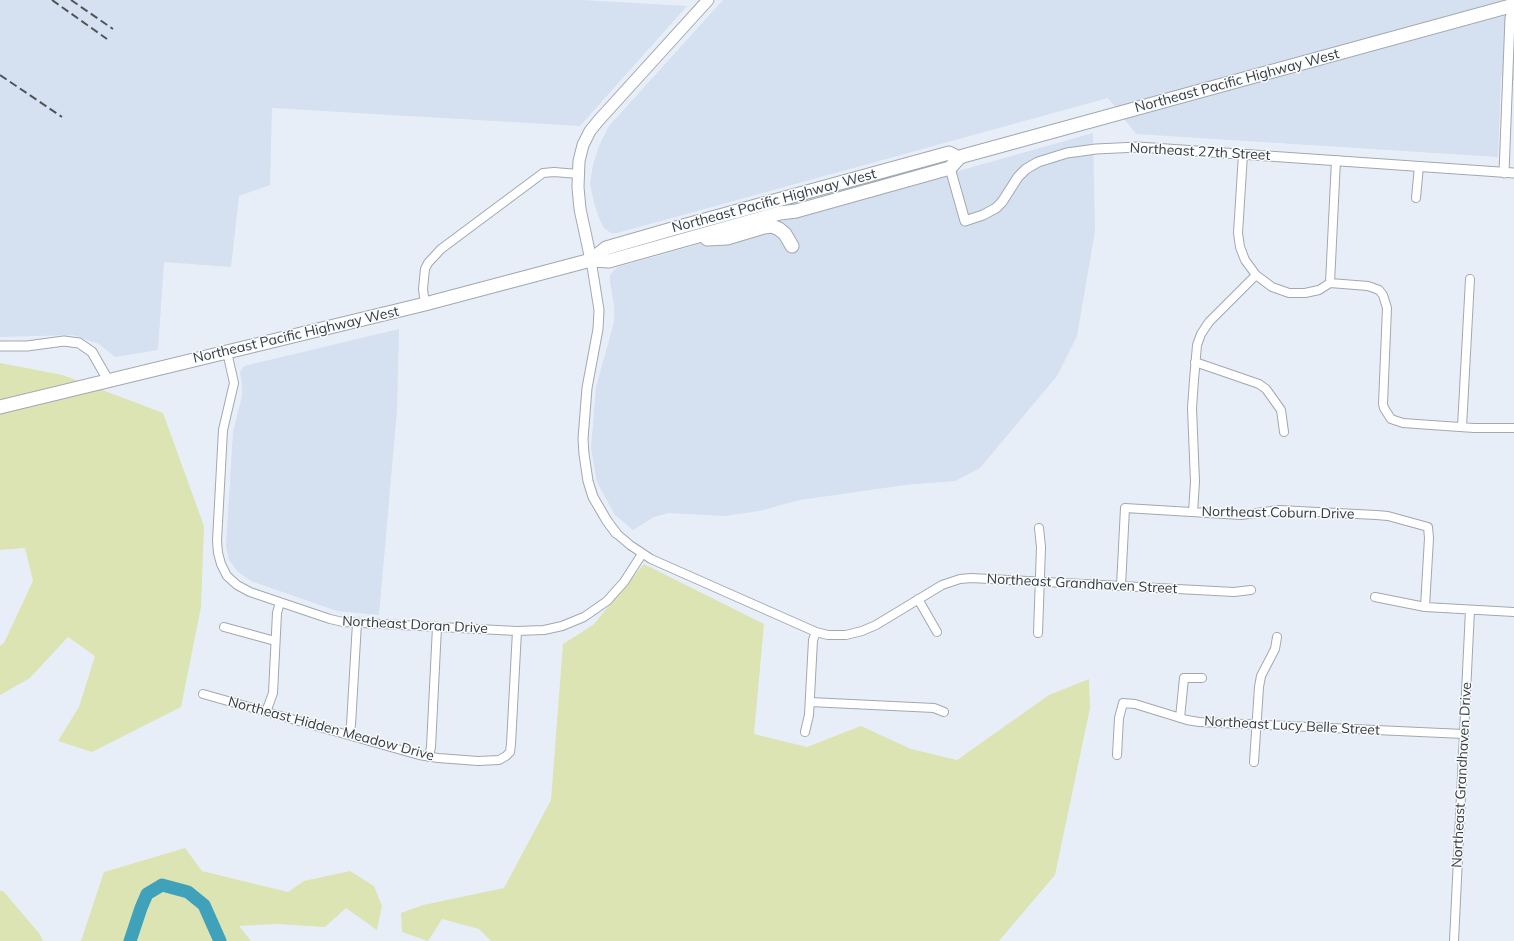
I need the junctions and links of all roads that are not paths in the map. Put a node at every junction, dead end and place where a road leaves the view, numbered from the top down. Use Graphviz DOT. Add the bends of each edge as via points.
graph roads {
  1 [pos="708,0"];
  2 [pos="1514,5"];
  3 [pos="1243,154"];
  4 [pos="959,158"];
  5 [pos="1336,160"];
  6 [pos="1419,166"];
  7 [pos="950,168"];
  8 [pos="1504,173"];
  9 [pos="1514,173"];
  10 [pos="578,174"];
  11 [pos="847,181"];
  12 [pos="786,198"];
  13 [pos="1416,198"];
  14 [pos="796,211"];
  15 [pos="702,235"];
  16 [pos="685,239"];
  17 [pos="792,246"];
  18 [pos="592,260"];
  19 [pos="1256,275"];
  20 [pos="1470,279"];
  21 [pos="1330,283"];
  22 [pos="425,304"];
  23 [pos="0,346"];
  24 [pos="227,352"];
  25 [pos="1195,362"];
  26 [pos="108,380"];
  27 [pos="0,407"];
  28 [pos="1462,427"];
  29 [pos="1514,428"];
  30 [pos="1284,432"];
  31 [pos="1194,512"];
  32 [pos="1039,528"];
  33 [pos="616,533"];
  34 [pos="642,554"];
  35 [pos="1040,582"];
  36 [pos="1121,586"];
  37 [pos="1251,590"];
  38 [pos="1375,597"];
  39 [pos="918,599"];
  40 [pos="280,602"];
  41 [pos="1425,607"];
  42 [pos="1470,610"];
  43 [pos="1514,612"];
  44 [pos="357,623"];
  45 [pos="224,627"];
  46 [pos="437,627"];
  47 [pos="517,631"];
  48 [pos="816,632"];
  49 [pos="938,632"];
  50 [pos="1038,633"];
  51 [pos="1277,637"];
  52 [pos="275,641"];
  53 [pos="1202,678"];
  54 [pos="203,694"];
  55 [pos="810,702"];
  56 [pos="266,712"];
  57 [pos="944,712"];
  58 [pos="1180,718"];
  59 [pos="1256,724"];
  60 [pos="805,732"];
  61 [pos="1464,734"];
  62 [pos="348,735"];
  63 [pos="1117,755"];
  64 [pos="429,757"];
  65 [pos="1254,762"];
  66 [pos="1454,941"];
  1 -- 10 [label="main road" via="590,131 583,145"];
  2 -- 4 [label="highway, Northeast Pacific Highway West"];
  2 -- 8 [label="street" via="1510,18"];
  3 -- 5 [label="street, Northeast 27th Street"];
  3 -- 7 [label="street, Northeast 27th Street" via="1119,147 1096,148 1051,157 1026,169 996,208 965,221"];
  3 -- 19 [label="street" via="1238,233 1245,260"];
  4 -- 7 [label="highway"];
  4 -- 11 [label="highway, Northeast Pacific Highway West" via="948,153"];
  5 -- 6 [label="street, Northeast 27th Street"];
  5 -- 21 [label="street"];
  6 -- 8 [label="street, Northeast 27th Street"];
  6 -- 13 [label="street"];
  7 -- 14 [label="highway, Northeast Pacific Highway West"];
  8 -- 9 [label="street, Northeast 27th Street"];
  10 -- 18 [label="main road" via="580,209"];
  10 -- 22 [label="street" via="543,173 441,249 425,269"];
  11 -- 12 [label="highway, Northeast Pacific Highway West"];
  11 -- 14 [label="highway" via="832,193 804,200"];
  12 -- 15 [label="highway" via="784,203 775,208 715,225"];
  12 -- 18 [label="highway, Northeast Pacific Highway West" via="606,248"];
  14 -- 15 [label="highway, Northeast Pacific Highway West" via="780,213"];
  15 -- 16 [label="highway, Northeast Pacific Highway West"];
  16 -- 17 [label="highway" via="719,239 772,226 785,234"];
  16 -- 18 [label="highway, Northeast Pacific Highway West" via="609,261"];
  18 -- 22 [label="highway, Northeast Pacific Highway West"];
  18 -- 33 [label="street" via="599,315 587,388 584,454 593,496"];
  19 -- 21 [label="street" via="1272,287 1289,293 1319,290"];
  19 -- 25 [label="street" via="1209,322 1197,345"];
  20 -- 28 [label="street"];
  21 -- 28 [label="street" via="1368,286 1379,290 1383,295 1387,308 1383,404 1388,415 1403,423"];
  22 -- 24 [label="highway, Northeast Pacific Highway West"];
  23 -- 26 [label="street" via="27,346 64,341 79,343 92,352"];
  24 -- 26 [label="highway, Northeast Pacific Highway West"];
  24 -- 40 [label="street, Northeast Doran Drive" via="234,383 223,430 218,553 228,576 237,585"];
  25 -- 30 [label="street" via="1259,384 1266,389 1281,410"];
  25 -- 31 [label="street" via="1192,408"];
  26 -- 27 [label="highway, Northeast Pacific Highway West"];
  28 -- 29 [label="street"];
  31 -- 36 [label="street, Northeast Coburn Drive" via="1125,508"];
  31 -- 41 [label="street, Northeast Coburn Drive" via="1241,514 1279,510 1376,515 1428,527"];
  32 -- 35 [label="street" via="1042,547"];
  33 -- 34 [label="street"];
  34 -- 47 [label="street, Northeast Doran Drive" via="624,582 607,601 584,617 550,629"];
  34 -- 48 [label="street, Northeast Grandhaven Street"];
  35 -- 36 [label="street, Northeast Grandhaven Street"];
  35 -- 39 [label="street, Northeast Grandhaven Street" via="960,579 942,585"];
  35 -- 50 [label="street"];
  36 -- 37 [label="street, Northeast Grandhaven Street" via="1234,592"];
  38 -- 41 [label="street"];
  39 -- 48 [label="street, Northeast Grandhaven Street" via="862,631 846,635"];
  39 -- 49 [label="street"];
  40 -- 44 [label="street, Northeast Doran Drive" via="330,620"];
  40 -- 52 [label="street"];
  41 -- 42 [label="street"];
  42 -- 43 [label="street"];
  42 -- 61 [label="street, Northeast Grandhaven Drive"];
  44 -- 46 [label="street, Northeast Doran Drive"];
  44 -- 62 [label="street" via="351,725"];
  45 -- 52 [label="street"];
  46 -- 47 [label="street, Northeast Doran Drive"];
  46 -- 64 [label="street"];
  47 -- 64 [label="street, Northeast Hidden Meadow Drive" via="510,752 499,760 488,761"];
  48 -- 55 [label="street" via="813,640"];
  51 -- 59 [label="street" via="1273,653 1261,676"];
  52 -- 56 [label="street" via="272,693"];
  53 -- 58 [label="street" via="1184,678"];
  54 -- 56 [label="street, Northeast Hidden Meadow Drive"];
  55 -- 57 [label="street" via="934,708"];
  55 -- 60 [label="street"];
  56 -- 62 [label="street, Northeast Hidden Meadow Drive"];
  58 -- 59 [label="street, Northeast Lucy Belle Street" via="1199,722"];
  58 -- 63 [label="street, Northeast Lucy Belle Street" via="1135,704 1123,703 1119,718"];
  59 -- 61 [label="street, Northeast Lucy Belle Street"];
  59 -- 65 [label="street"];
  61 -- 66 [label="street, Northeast Grandhaven Drive"];
  62 -- 64 [label="street, Northeast Hidden Meadow Drive"];
}
